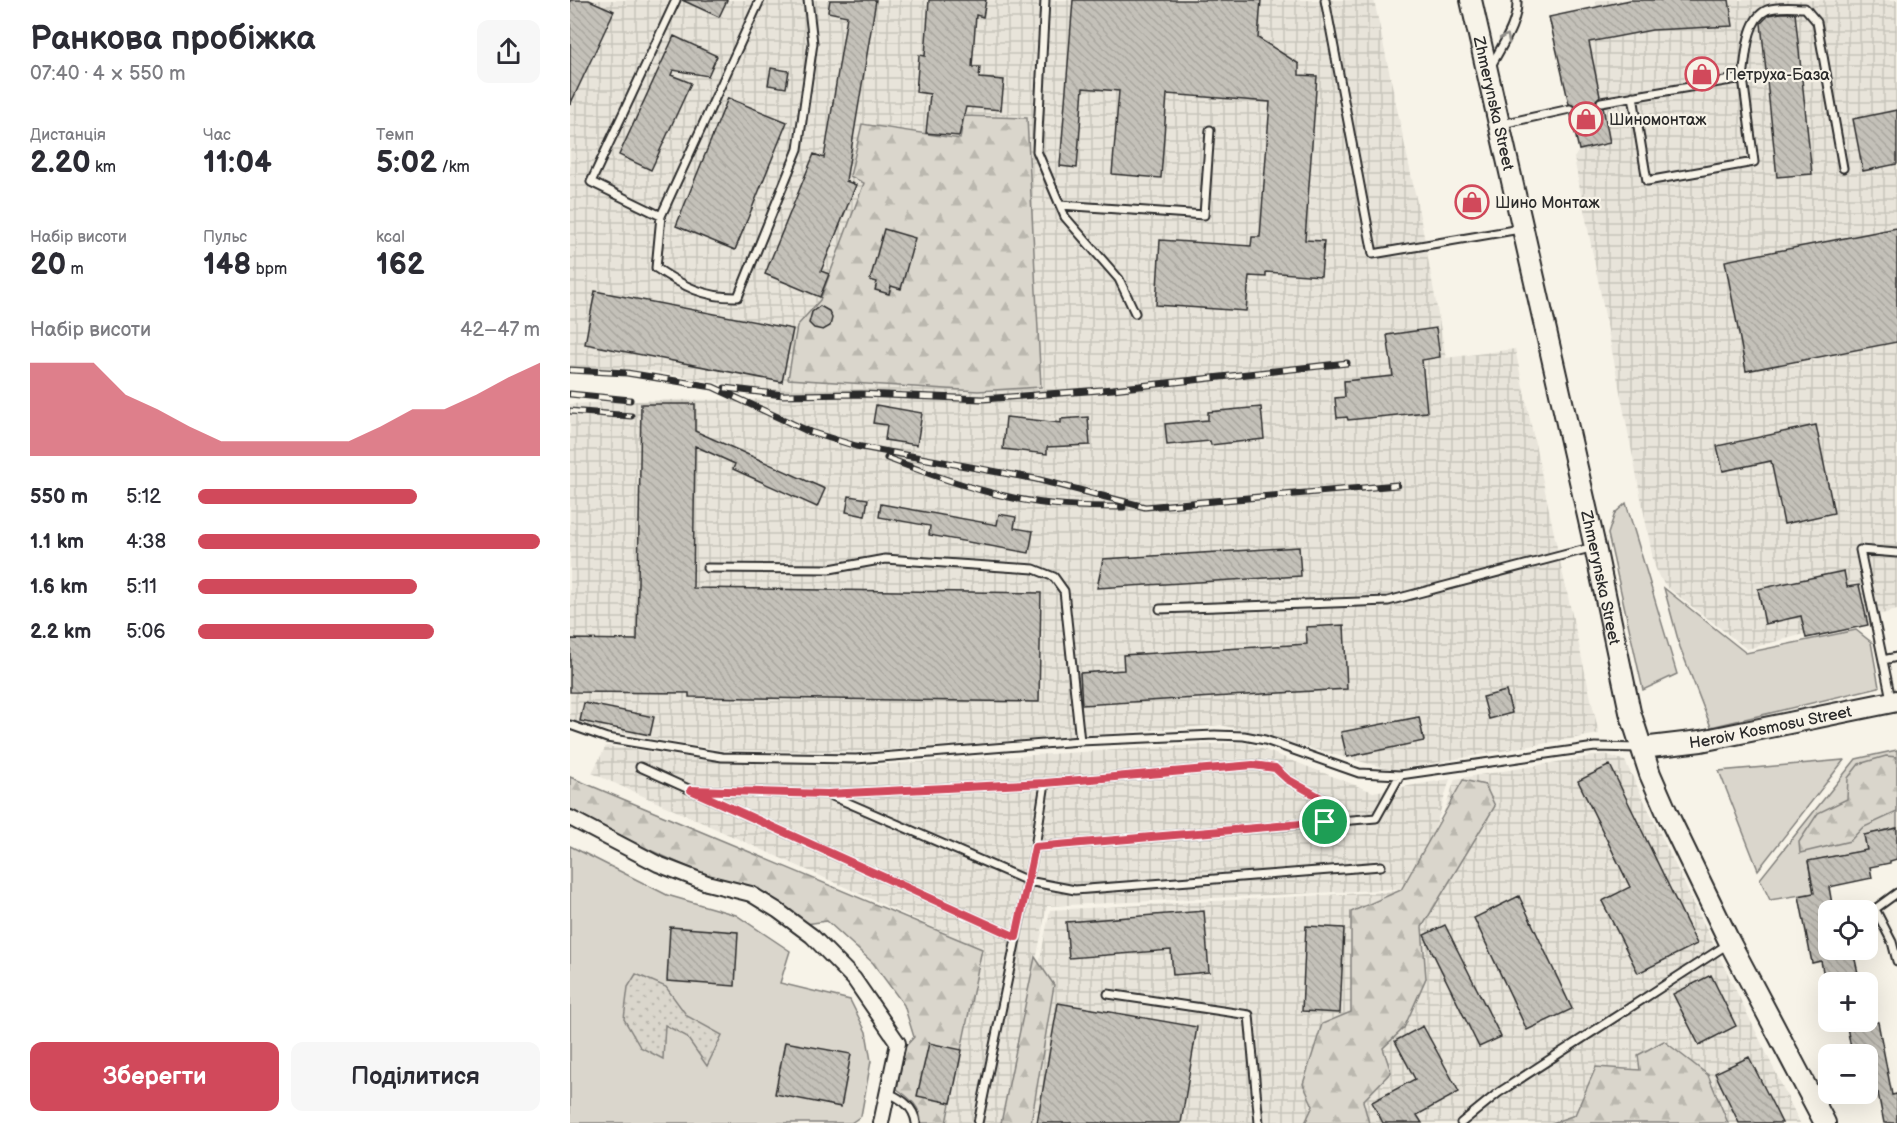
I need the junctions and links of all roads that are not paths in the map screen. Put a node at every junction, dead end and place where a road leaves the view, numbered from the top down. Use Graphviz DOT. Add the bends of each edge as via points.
graph roads {
  1 [pos="676,0"];
  2 [pos="760,0"];
  3 [pos="808,0"];
  4 [pos="1045,0"];
  5 [pos="1325,0"];
  6 [pos="1472,0"];
  7 [pos="1517,0"];
  8 [pos="1487,73"];
  9 [pos="1743,78"];
  10 [pos="1633,96"];
  11 [pos="1601,102"];
  12 [pos="1570,109"];
  13 [pos="1499,125"];
  14 [pos="1210,130"];
  15 [pos="1843,168"];
  16 [pos="1060,205"];
  17 [pos="661,216"];
  18 [pos="1523,228"];
  19 [pos="1135,313"];
  20 [pos="1595,547"];
  21 [pos="1897,553"];
  22 [pos="707,568"];
  23 [pos="1160,609"];
  24 [pos="1897,657"];
  25 [pos="1883,660"];
  26 [pos="1894,701"];
  27 [pos="570,725"];
  28 [pos="1080,741"];
  29 [pos="1642,748"];
  30 [pos="640,767"];
  31 [pos="1400,775"];
  32 [pos="1045,783"];
  33 [pos="691,790"];
  34 [pos="827,794"];
  35 [pos="570,818"];
  36 [pos="1325,822"];
  37 [pos="1035,847"];
  38 [pos="1381,866"];
  39 [pos="1028,881"];
  40 [pos="1897,893"];
  41 [pos="1016,937"];
  42 [pos="1730,943"];
  43 [pos="1897,961"];
  44 [pos="1108,994"];
  45 [pos="888,1093"];
  46 [pos="881,1123"];
  47 [pos="916,1123"];
  48 [pos="978,1123"];
  49 [pos="1259,1123"];
  50 [pos="1461,1123"];
  51 [pos="1825,1123"];
  1 -- 17 [label="lane" via="591,182"];
  2 -- 17 [label="lane"];
  3 -- 17 [label="lane" via="813,43 798,149 738,297 719,297 684,287 656,268"];
  4 -- 16 [label="lane" via="1037,151"];
  5 -- 18 [label="lane" via="1373,254"];
  6 -- 8 [label="main road, Zhmerynska Street"];
  8 -- 7 [label="lane, one-way" via="1515,21"];
  8 -- 13 [label="main road, Zhmerynska Street"];
  9 -- 10 [label="lane"];
  9 -- 10 [label="lane" via="1754,162 1647,181"];
  9 -- 15 [label="lane" via="1750,28 1765,11 1805,8 1817,22"];
  10 -- 11 [label="lane"];
  12 -- 13 [label="lane"];
  13 -- 18 [label="main road, Zhmerynska Street"];
  14 -- 16 [label="lane" via="1204,215"];
  16 -- 19 [label="lane" via="1065,217 1119,279"];
  18 -- 20 [label="main road, Zhmerynska Street"];
  20 -- 23 [label="lane" via="1388,601"];
  20 -- 29 [label="main road, Zhmerynska Street" via="1630,712"];
  21 -- 25 [label="lane" via="1860,550"];
  22 -- 28 [label="lane" via="830,569 885,559 1034,569 1054,577 1064,591"];
  24 -- 25 [label="lane"];
  25 -- 26 [label="lane"];
  26 -- 29 [label="main road, Heroiv Kosmosu Street" via="1701,741"];
  27 -- 28 [label="lane" via="608,738 722,757 856,759"];
  28 -- 31 [label="lane" via="1244,736 1359,773"];
  29 -- 31 [label="lane" via="1594,747"];
  29 -- 42 [label="main road, Zhmerynska Street" via="1667,813"];
  30 -- 33 [label="lane"];
  31 -- 36 [label="lane" via="1376,818"];
  32 -- 34 [label="lane"];
  32 -- 36 [label="lane" via="1253,765 1275,768 1321,798"];
  32 -- 37 [label="lane"];
  33 -- 34 [label="lane"];
  33 -- 41 [label="lane"];
  34 -- 39 [label="lane"];
  35 -- 45 [label="street" via="658,864 707,883 751,894 812,936 855,980 898,1043"];
  36 -- 37 [label="lane"];
  37 -- 39 [label="lane"];
  38 -- 39 [label="lane" via="1075,890"];
  39 -- 41 [label="lane"];
  40 -- 43 [label="lane" via="1875,909"];
  41 -- 48 [label="lane"];
  42 -- 50 [label="lane" via="1498,1093"];
  42 -- 51 [label="main road, Zhmerynska Street"];
  44 -- 49 [label="lane" via="1249,1016"];
  45 -- 46 [label="street"];
  45 -- 47 [label="lane" via="901,1098 915,1113"];
}
